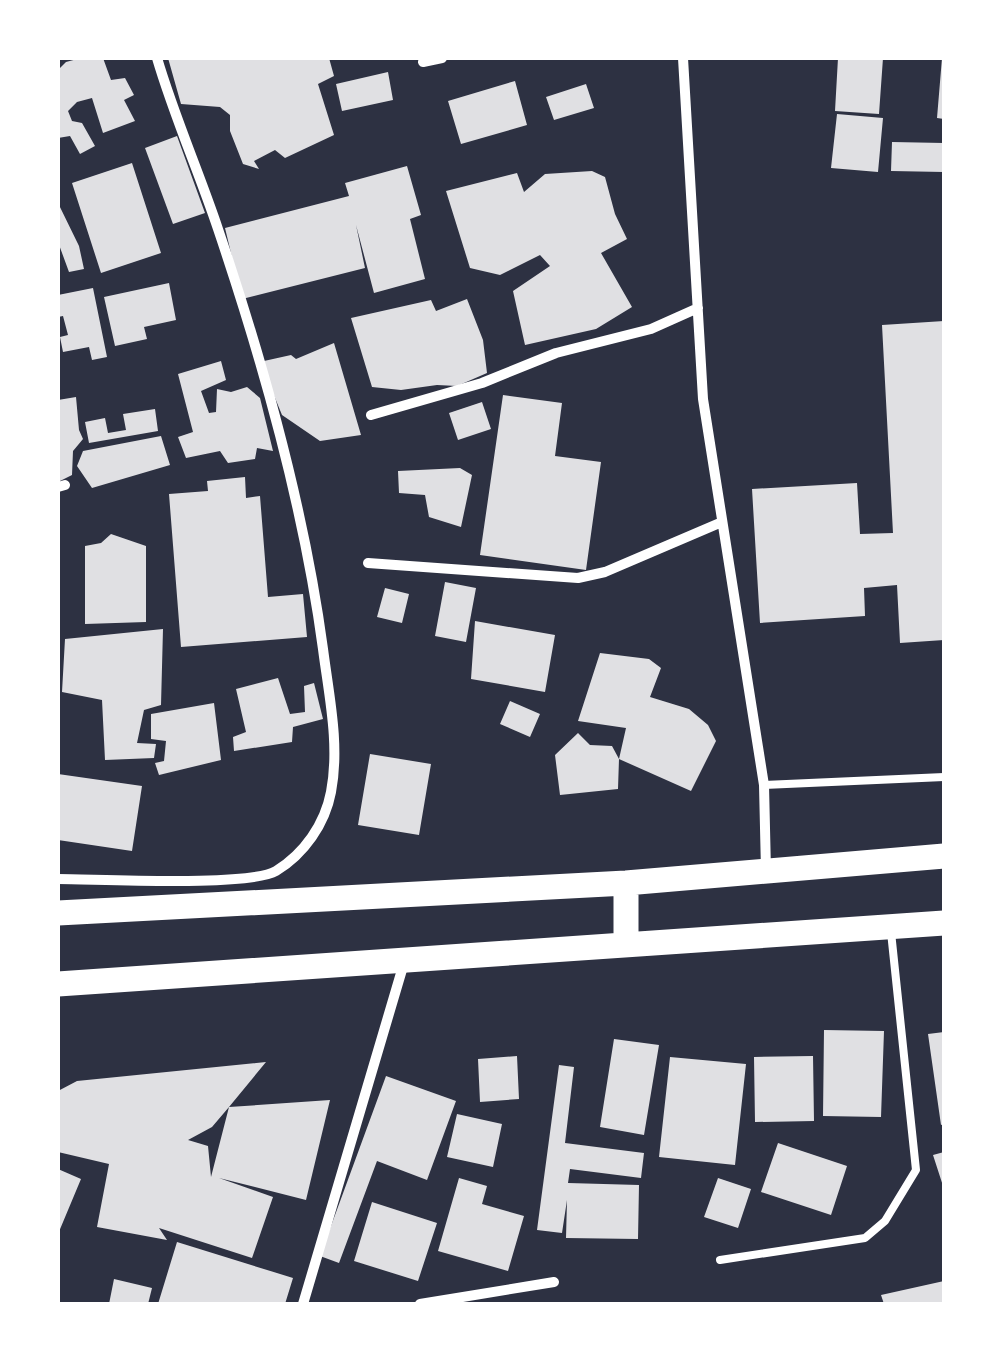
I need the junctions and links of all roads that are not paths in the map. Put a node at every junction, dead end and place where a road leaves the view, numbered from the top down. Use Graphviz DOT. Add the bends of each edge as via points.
graph roads {
  1 [pos="157,58"];
  2 [pos="442,58"];
  3 [pos="683,58"];
  4 [pos="423,62"];
  5 [pos="698,308"];
  6 [pos="371,416"];
  7 [pos="722,522"];
  8 [pos="368,563"];
  9 [pos="944,777"];
  10 [pos="764,785"];
  11 [pos="944,856"];
  12 [pos="766,873"];
  13 [pos="58,880"];
  14 [pos="626,883"];
  15 [pos="58,913"];
  16 [pos="944,923"];
  17 [pos="891,927"];
  18 [pos="626,945"];
  19 [pos="404,962"];
  20 [pos="58,984"];
  21 [pos="720,1260"];
  22 [pos="554,1282"];
  23 [pos="303,1304"];
  24 [pos="420,1304"];
  1 -- 13 [label="street" via="249,326 297,510 335,745 331,790 306,846 260,879"];
  2 -- 4 [label="street"];
  3 -- 5 [label="street"];
  5 -- 6 [label="street" via="651,329 556,353"];
  5 -- 7 [label="street"];
  7 -- 8 [label="street" via="578,578"];
  7 -- 10 [label="street"];
  9 -- 10 [label="lane"];
  10 -- 12 [label="street"];
  11 -- 12 [label="main road"];
  12 -- 14 [label="main road"];
  14 -- 15 [label="main road"];
  14 -- 18 [label="main road"];
  16 -- 17 [label="main road"];
  17 -- 18 [label="main road"];
  17 -- 21 [label="lane" via="916,1170 910,1182 865,1238"];
  18 -- 19 [label="main road"];
  19 -- 20 [label="main road"];
  19 -- 23 [label="street"];
  22 -- 24 [label="street"];
}
